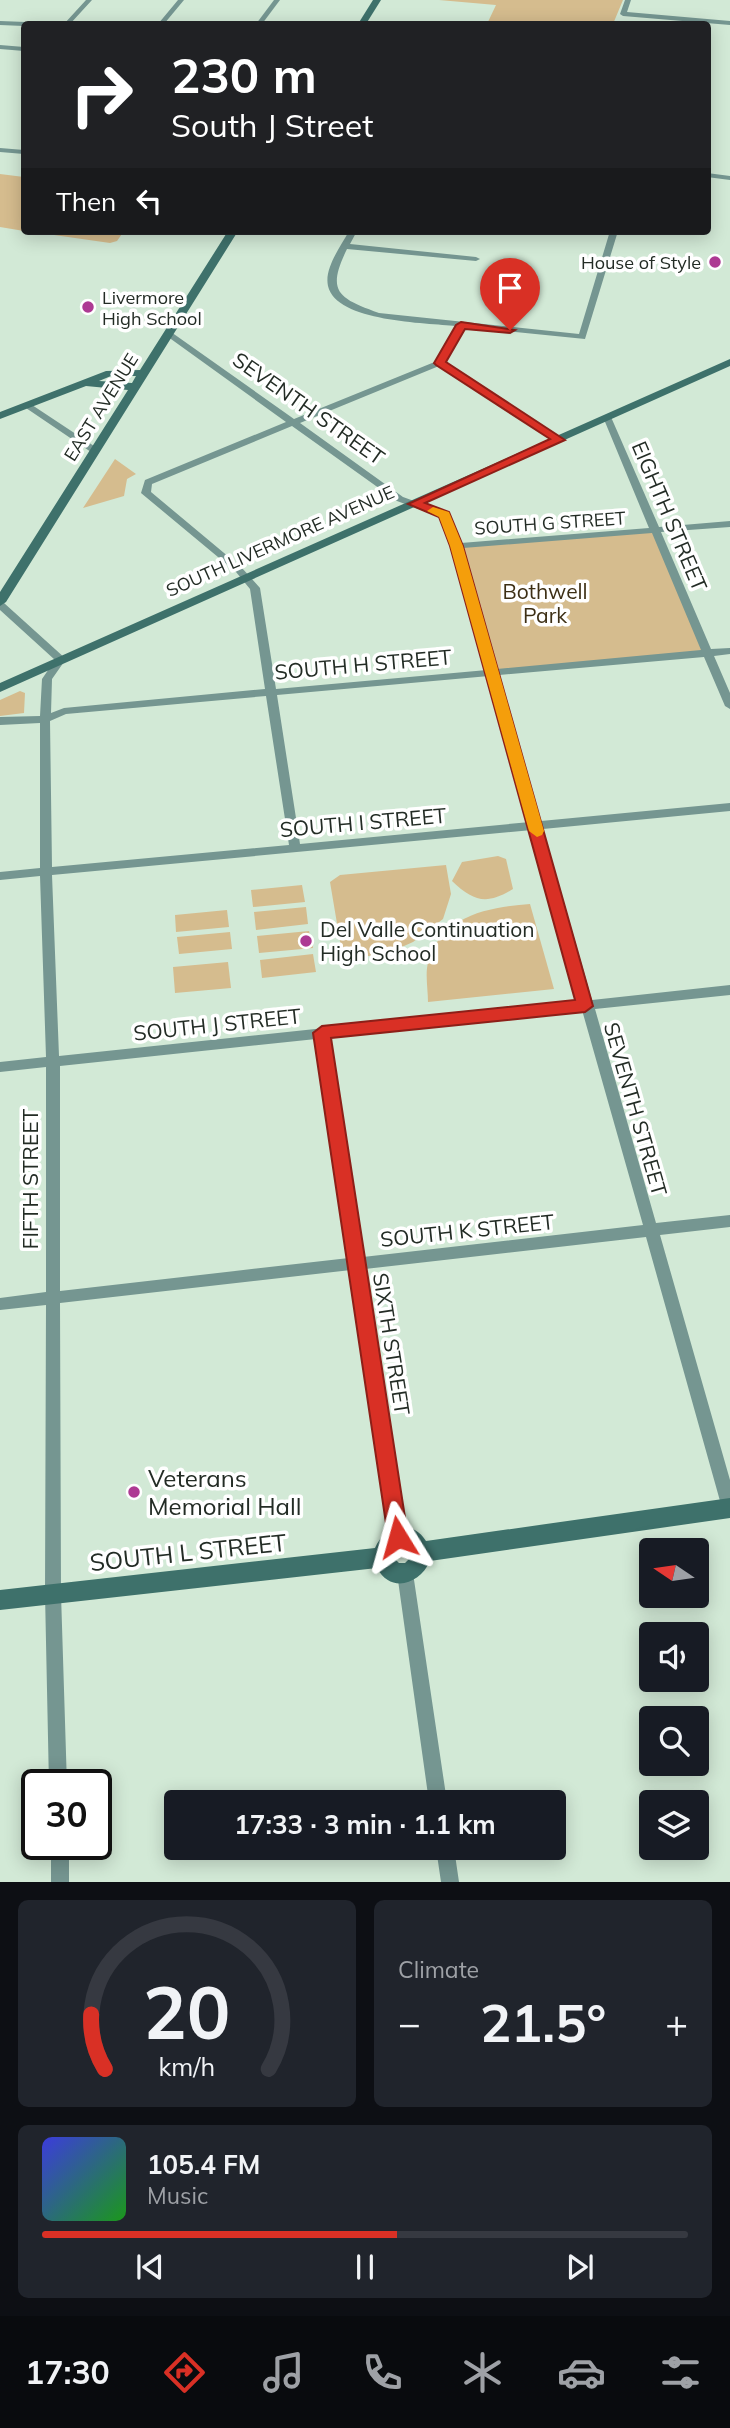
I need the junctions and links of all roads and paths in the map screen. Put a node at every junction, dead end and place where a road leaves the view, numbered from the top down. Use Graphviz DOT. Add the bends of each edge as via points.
graph roads {
  1 [pos="89,0"];
  2 [pos="181,0"];
  3 [pos="277,0"];
  4 [pos="377,0"];
  5 [pos="628,0"];
  6 [pos="70,21"];
  7 [pos="164,21"];
  8 [pos="261,21"];
  9 [pos="364,21"];
  10 [pos="709,21"];
  11 [pos="711,21"];
  12 [pos="0,23"];
  13 [pos="730,23"];
  14 [pos="21,24"];
  15 [pos="711,30"];
  16 [pos="730,31"];
  17 [pos="0,47"];
  18 [pos="21,49"];
  19 [pos="0,150"];
  20 [pos="21,152"];
  21 [pos="711,176"];
  22 [pos="730,178"];
  23 [pos="230,235"];
  24 [pos="351,235"];
  25 [pos="613,235"];
  26 [pos="345,246"];
  27 [pos="476,259"];
  28 [pos="461,325"];
  29 [pos="168,334"];
  30 [pos="730,362"];
  31 [pos="440,363"];
  32 [pos="143,373"];
  33 [pos="83,384"];
  34 [pos="134,387"];
  35 [pos="29,405"];
  36 [pos="0,416"];
  37 [pos="607,417"];
  38 [pos="292,421"];
  39 [pos="559,440"];
  40 [pos="94,450"];
  41 [pos="414,504"];
  42 [pos="730,524"];
  43 [pos="655,530"];
  44 [pos="457,546"];
  45 [pos="246,576"];
  46 [pos="0,603"];
  47 [pos="730,651"];
  48 [pos="708,653"];
  49 [pos="61,659"];
  50 [pos="490,672"];
  51 [pos="0,688"];
  52 [pos="272,691"];
  53 [pos="730,706"];
  54 [pos="46,719"];
  55 [pos="0,721"];
  56 [pos="730,807"];
  57 [pos="535,825"];
  58 [pos="295,848"];
  59 [pos="46,872"];
  60 [pos="0,876"];
  61 [pos="730,990"];
  62 [pos="585,1006"];
  63 [pos="322,1033"];
  64 [pos="53,1061"];
  65 [pos="0,1067"];
  66 [pos="730,1221"];
  67 [pos="650,1231"];
  68 [pos="357,1263"];
  69 [pos="53,1298"];
  70 [pos="0,1304"];
  71 [pos="730,1508"];
  72 [pos="398,1537"];
  73 [pos="420,1552"];
  74 [pos="383,1556"];
  75 [pos="405,1573"];
  76 [pos="53,1594"];
  77 [pos="0,1600"];
  78 [pos="58,1769"];
  79 [pos="436,1790"];
  80 [pos="60,1860"];
  81 [pos="447,1860"];
  82 [pos="61,1882"];
  83 [pos="450,1882"];
  1 -- 6 [label="street"];
  2 -- 7 [label="street"];
  3 -- 8 [label="street"];
  4 -- 9 [label="main road"];
  5 -- 10 [label="street" via="623,13"];
  11 -- 13 [label="street"];
  12 -- 14 [label="street"];
  15 -- 16 [label="street"];
  17 -- 18 [label="street"];
  19 -- 20 [label="street"];
  21 -- 22 [label="street"];
  23 -- 29 [label="main road, EAST AVENUE"];
  24 -- 26 [label="street"];
  25 -- 28 [label="street" via="582,337"];
  26 -- 27 [label="street"];
  26 -- 28 [label="street" via="331,271 331,285 347,303 379,314"];
  28 -- 31 [label="street"];
  29 -- 32 [label="main road, EAST AVENUE"];
  29 -- 38 [label="street, SEVENTH STREET"];
  30 -- 37 [label="main road, SOUTH LIVERMORE AVENUE"];
  31 -- 38 [label="street"];
  31 -- 39 [label="street"];
  32 -- 33 [label="main road" via="110,373"];
  32 -- 34 [label="main road, EAST AVENUE"];
  33 -- 34 [label="main road"];
  33 -- 35 [label="main road"];
  34 -- 40 [label="main road, EAST AVENUE"];
  35 -- 36 [label="main road"];
  35 -- 40 [label="street"];
  37 -- 39 [label="main road, SOUTH LIVERMORE AVENUE"];
  37 -- 43 [label="street, EIGHTH STREET"];
  38 -- 41 [label="street, SEVENTH STREET" via="400,499"];
  38 -- 45 [label="street" via="148,482 146,493"];
  39 -- 41 [label="main road, SOUTH LIVERMORE AVENUE"];
  40 -- 46 [label="main road, EAST AVENUE"];
  41 -- 44 [label="street, SEVENTH STREET" via="444,515"];
  41 -- 45 [label="main road, SOUTH LIVERMORE AVENUE"];
  42 -- 43 [label="street, SOUTH G STREET"];
  43 -- 44 [label="street, SOUTH G STREET"];
  43 -- 48 [label="street, EIGHTH STREET"];
  44 -- 50 [label="street, SEVENTH STREET"];
  45 -- 49 [label="main road, SOUTH LIVERMORE AVENUE"];
  45 -- 52 [label="street" via="255,588"];
  46 -- 49 [label="street"];
  47 -- 48 [label="street, SOUTH H STREET"];
  48 -- 50 [label="street, SOUTH H STREET"];
  48 -- 53 [label="street, EIGHTH STREET"];
  49 -- 51 [label="main road, SOUTH LIVERMORE AVENUE"];
  49 -- 54 [label="street, FIFTH STREET" via="46,683"];
  50 -- 52 [label="street, SOUTH H STREET"];
  50 -- 57 [label="street, SEVENTH STREET"];
  52 -- 54 [label="street, SOUTH H STREET" via="64,711"];
  52 -- 58 [label="street"];
  54 -- 55 [label="street, SOUTH H STREET"];
  54 -- 59 [label="street, FIFTH STREET"];
  56 -- 57 [label="street, SOUTH I STREET"];
  57 -- 58 [label="street, SOUTH I STREET"];
  57 -- 62 [label="street, SEVENTH STREET"];
  58 -- 59 [label="street, SOUTH I STREET"];
  59 -- 60 [label="street, SOUTH I STREET"];
  59 -- 64 [label="street, FIFTH STREET"];
  61 -- 62 [label="street, SOUTH J STREET"];
  62 -- 63 [label="street, SOUTH J STREET"];
  62 -- 67 [label="street, SEVENTH STREET"];
  63 -- 64 [label="street, SOUTH J STREET"];
  63 -- 68 [label="street, SIXTH STREET"];
  64 -- 65 [label="street, SOUTH J STREET"];
  64 -- 69 [label="street, FIFTH STREET"];
  66 -- 67 [label="street, SOUTH K STREET"];
  67 -- 68 [label="street, SOUTH K STREET"];
  67 -- 71 [label="street, SEVENTH STREET"];
  68 -- 69 [label="street, SOUTH K STREET"];
  68 -- 72 [label="street, SIXTH STREET"];
  69 -- 70 [label="street, SOUTH K STREET"];
  69 -- 76 [label="street, FIFTH STREET"];
  71 -- 73 [label="main road"];
  72 -- 73 [label="main road" via="415,1542"];
  72 -- 74 [label="main road" via="388,1542"];
  73 -- 75 [label="main road" via="419,1563"];
  74 -- 75 [label="main road" via="390,1569"];
  74 -- 76 [label="main road, SOUTH L STREET"];
  75 -- 79 [label="street"];
  76 -- 77 [label="main road, SOUTH L STREET"];
  76 -- 78 [label="street, FIFTH STREET"];
  80 -- 82 [label="street"];
  81 -- 83 [label="street"];
}
